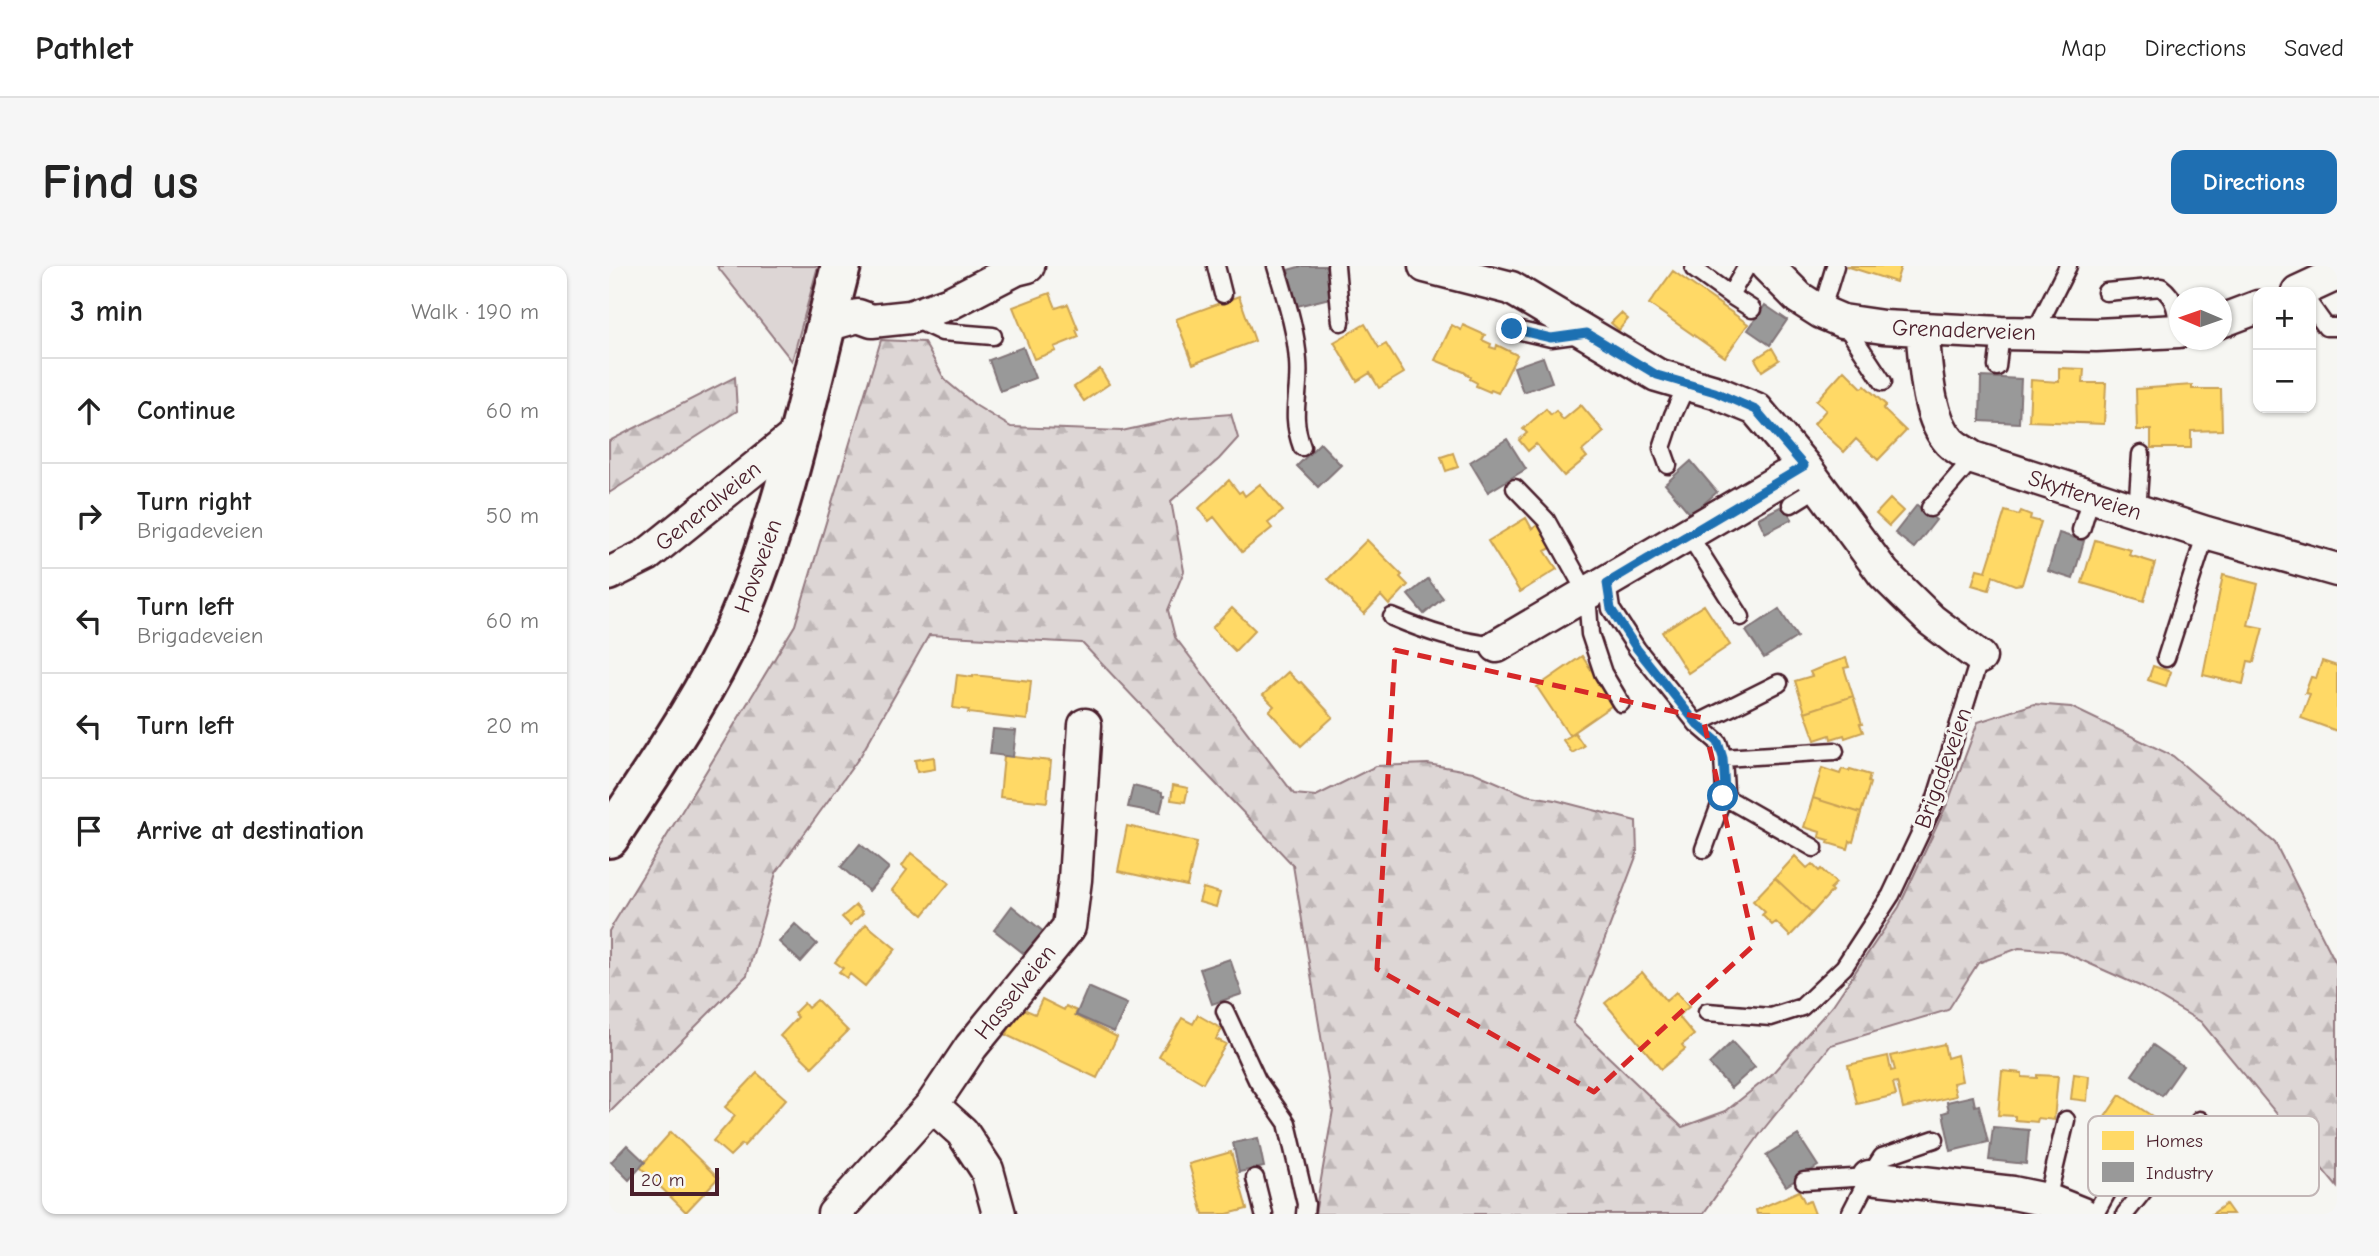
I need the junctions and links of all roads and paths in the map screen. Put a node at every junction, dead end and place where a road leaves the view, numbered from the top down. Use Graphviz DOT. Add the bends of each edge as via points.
graph roads {
  1 [pos="841,266"];
  2 [pos="1028,266"];
  3 [pos="1216,266"];
  4 [pos="1276,266"];
  5 [pos="1336,266"];
  6 [pos="1425,266"];
  7 [pos="1747,266"];
  8 [pos="1767,266"];
  9 [pos="1835,266"];
  10 [pos="2068,266"];
  11 [pos="1693,270"];
  12 [pos="2337,274"];
  13 [pos="2310,287"];
  14 [pos="2106,292"];
  15 [pos="2169,293"];
  16 [pos="1223,294"];
  17 [pos="1730,295"];
  18 [pos="1752,309"];
  19 [pos="2253,309"];
  20 [pos="2316,313"];
  21 [pos="1832,316"];
  22 [pos="910,317"];
  23 [pos="2232,317"];
  24 [pos="1341,322"];
  25 [pos="826,325"];
  26 [pos="2337,327"];
  27 [pos="1512,329"];
  28 [pos="1922,329"];
  29 [pos="2169,332"];
  30 [pos="1587,333"];
  31 [pos="2001,333"];
  32 [pos="2034,334"];
  33 [pos="993,336"];
  34 [pos="1997,367"];
  35 [pos="1883,382"];
  36 [pos="1687,384"];
  37 [pos="801,431"];
  38 [pos="1302,447"];
  39 [pos="2141,454"];
  40 [pos="1973,458"];
  41 [pos="1668,465"];
  42 [pos="1812,476"];
  43 [pos="1515,488"];
  44 [pos="2091,497"];
  45 [pos="1791,504"];
  46 [pos="1930,508"];
  47 [pos="2137,512"];
  48 [pos="2081,530"];
  49 [pos="2206,533"];
  50 [pos="1689,535"];
  51 [pos="2337,570"];
  52 [pos="609,573"];
  53 [pos="1597,588"];
  54 [pos="1392,617"];
  55 [pos="1741,617"];
  56 [pos="1497,646"];
  57 [pos="1980,657"];
  58 [pos="2166,658"];
  59 [pos="1779,683"];
  60 [pos="1621,703"];
  61 [pos="1697,724"];
  62 [pos="1085,725"];
  63 [pos="1835,751"];
  64 [pos="1723,758"];
  65 [pos="1723,796"];
  66 [pos="609,838"];
  67 [pos="1814,848"];
  68 [pos="1704,849"];
  69 [pos="1225,1011"];
  70 [pos="1707,1012"];
  71 [pos="932,1105"];
  72 [pos="2066,1119"];
  73 [pos="1935,1139"];
  74 [pos="1868,1177"];
  75 [pos="1255,1178"];
  76 [pos="1804,1181"];
  77 [pos="2105,1196"];
  78 [pos="2139,1196"];
  79 [pos="2047,1200"];
  80 [pos="834,1214"];
  81 [pos="999,1214"];
  82 [pos="1264,1214"];
  83 [pos="1305,1214"];
  84 [pos="1850,1214"];
  85 [pos="2082,1214"];
  86 [pos="2095,1214"];
  87 [pos="2125,1214"];
  1 -- 25 [label="street, Hovsveien"];
  2 -- 22 [label="street"];
  3 -- 16 [label="lane"];
  4 -- 38 [label="lane" via="1299,362 1294,407"];
  5 -- 24 [label="lane"];
  6 -- 30 [label="street, Brigadeveien" via="1511,288"];
  7 -- 17 [label="lane"];
  8 -- 21 [label="street, Grenaderveien" via="1799,298"];
  9 -- 21 [label="lane"];
  10 -- 32 [label="lane"];
  11 -- 17 [label="lane"];
  12 -- 13 [label="street"];
  14 -- 15 [label="lane" via="2161,286"];
  17 -- 18 [label="lane"];
  19 -- 23 [label="street"];
  20 -- 26 [label="lane" via="2326,327"];
  21 -- 28 [label="street, Grenaderveien" via="1883,327"];
  21 -- 35 [label="lane"];
  22 -- 25 [label="street" via="872,321 858,316"];
  22 -- 33 [label="lane" via="942,331"];
  25 -- 37 [label="street, Hovsveien"];
  27 -- 30 [label="lane" via="1551,338"];
  28 -- 31 [label="street, Grenaderveien"];
  28 -- 40 [label="street, Skytterveien" via="1934,414 1950,442"];
  29 -- 32 [label="street, Grenaderveien"];
  30 -- 36 [label="street, Brigadeveien" via="1657,375"];
  31 -- 32 [label="street, Grenaderveien"];
  31 -- 34 [label="lane"];
  36 -- 41 [label="lane" via="1662,448"];
  36 -- 42 [label="street, Brigadeveien" via="1756,410"];
  37 -- 52 [label="street, Generalveien" via="647,555"];
  37 -- 66 [label="street, Hovsveien" via="772,534 735,628 700,698"];
  39 -- 47 [label="lane"];
  40 -- 44 [label="street, Skytterveien"];
  40 -- 46 [label="lane"];
  42 -- 45 [label="lane"];
  42 -- 50 [label="street"];
  42 -- 57 [label="street, Brigadeveien" via="1884,574 1931,621"];
  43 -- 53 [label="lane" via="1546,520"];
  44 -- 47 [label="street, Skytterveien"];
  44 -- 48 [label="lane"];
  47 -- 49 [label="street, Skytterveien"];
  49 -- 51 [label="street, Skytterveien"];
  49 -- 58 [label="lane"];
  50 -- 53 [label="street"];
  50 -- 55 [label="lane"];
  53 -- 56 [label="street"];
  53 -- 60 [label="lane" via="1590,634 1603,673"];
  53 -- 61 [label="lane" via="1637,649"];
  54 -- 56 [label="lane" via="1438,636"];
  57 -- 70 [label="lane, Brigadeveien" via="1934,804 1891,895 1844,967 1802,1007 1781,1014"];
  59 -- 61 [label="lane"];
  61 -- 64 [label="lane" via="1718,742"];
  62 -- 71 [label="street, Hasselveien" via="1069,927 971,1047"];
  63 -- 64 [label="lane"];
  64 -- 65 [label="lane"];
  65 -- 67 [label="lane"];
  65 -- 68 [label="lane"];
  69 -- 83 [label="lane" via="1257,1080 1287,1123"];
  71 -- 80 [label="street, Hasselveien"];
  71 -- 81 [label="street" via="962,1132 987,1170"];
  72 -- 79 [label="lane"];
  73 -- 74 [label="lane" via="1882,1157"];
  74 -- 76 [label="lane"];
  74 -- 79 [label="street"];
  74 -- 84 [label="lane"];
  75 -- 82 [label="lane"];
  77 -- 86 [label="lane"];
  78 -- 87 [label="lane"];
  79 -- 85 [label="street"];
}
